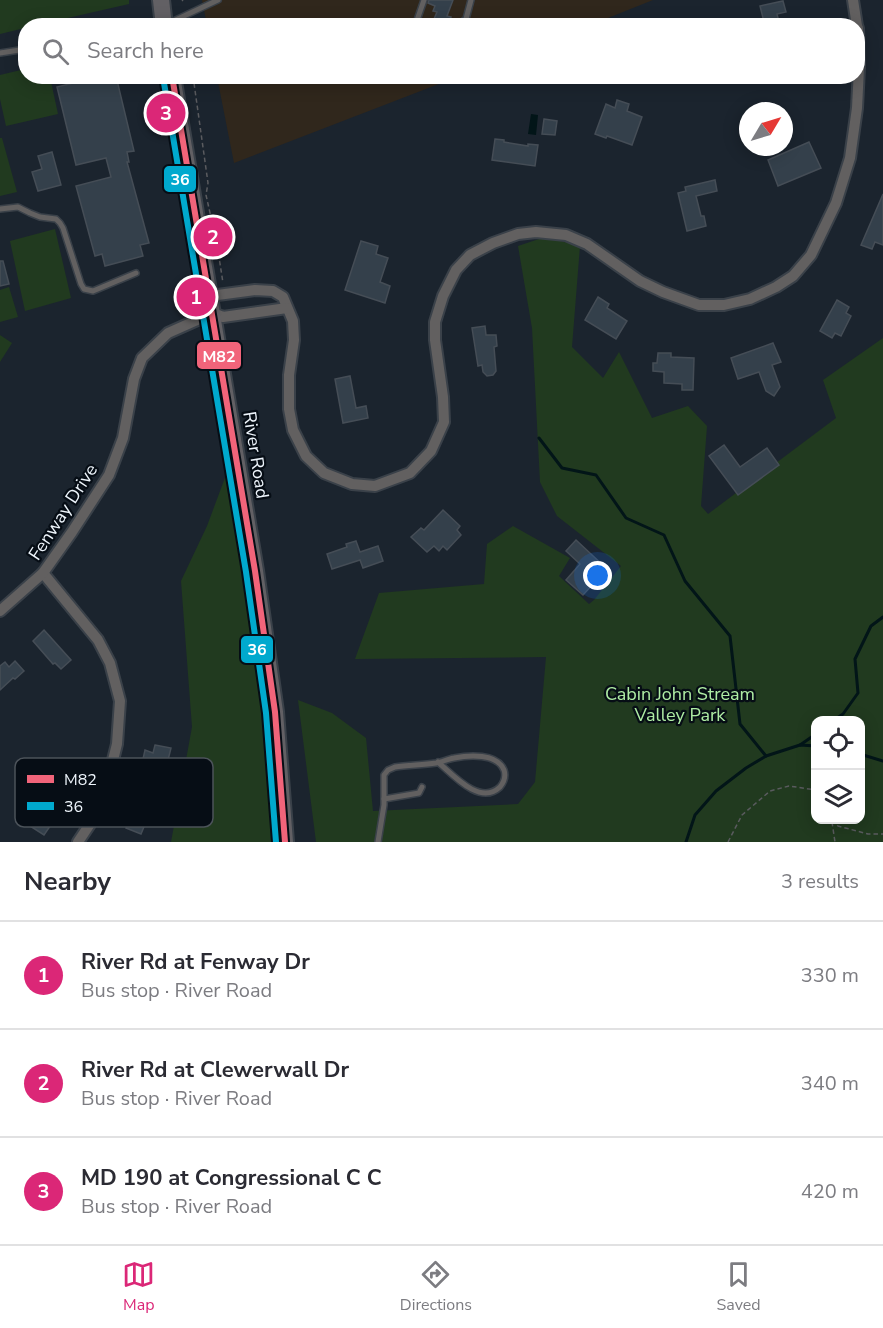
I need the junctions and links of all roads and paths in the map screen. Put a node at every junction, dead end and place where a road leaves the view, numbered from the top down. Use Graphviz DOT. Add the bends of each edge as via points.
graph roads {
  1 [pos="160,0"];
  2 [pos="218,0"];
  3 [pos="424,0"];
  4 [pos="471,0"];
  5 [pos="853,0"];
  6 [pos="163,18"];
  7 [pos="179,18"];
  8 [pos="418,18"];
  9 [pos="466,18"];
  10 [pos="856,18"];
  11 [pos="18,50"];
  12 [pos="0,52"];
  13 [pos="174,84"];
  14 [pos="194,84"];
  15 [pos="858,84"];
  16 [pos="0,209"];
  17 [pos="136,273"];
  18 [pos="217,295"];
  19 [pos="287,308"];
  20 [pos="213,313"];
  21 [pos="43,573"];
  22 [pos="0,611"];
  23 [pos="114,758"];
  24 [pos="438,762"];
  25 [pos="422,787"];
  26 [pos="811,789"];
  27 [pos="384,799"];
  28 [pos="833,824"];
  29 [pos="836,824"];
  30 [pos="88,827"];
  31 [pos="883,834"];
  32 [pos="78,842"];
  33 [pos="285,842"];
  34 [pos="378,842"];
  35 [pos="728,842"];
  36 [pos="835,842"];
  1 -- 6 [label="main road"];
  2 -- 7 [label="lane"];
  3 -- 8 [label="lane"];
  4 -- 9 [label="lane"];
  5 -- 10 [label="street"];
  11 -- 12 [label="lane"];
  13 -- 18 [label="main road, River Road"];
  14 -- 18 [label="path" via="217,244"];
  15 -- 19 [label="street" via="850,158 836,203 812,255 793,276 750,299 699,305 640,282 587,244 566,235 518,234 470,255 456,270 435,322 444,422 431,451 410,473 375,486 351,484 324,473 306,456 293,430 289,409 294,340 293,321"];
  16 -- 17 [label="lane" via="18,207 56,219 63,228 84,289 93,291"];
  18 -- 19 [label="street" via="273,291 283,297"];
  18 -- 20 [label="main road, River Road"];
  19 -- 20 [label="street" via="223,317"];
  20 -- 21 [label="street, Fenway Drive" via="168,333 142,358 123,438 109,475"];
  20 -- 33 [label="main road, River Road" via="273,700"];
  21 -- 22 [label="street, Fenway Drive"];
  21 -- 23 [label="street" via="98,640 110,663 120,701"];
  24 -- 24 [label="lane" via="483,794 498,789 505,776 497,761 483,757"];
  24 -- 27 [label="lane" via="388,770 384,775"];
  25 -- 27 [label="lane" via="419,793"];
  26 -- 35 [label="path" via="789,786 770,792 742,815"];
  27 -- 34 [label="lane"];
  28 -- 36 [label="path"];
  29 -- 31 [label="path" via="868,834"];
  30 -- 32 [label="street"];
}
